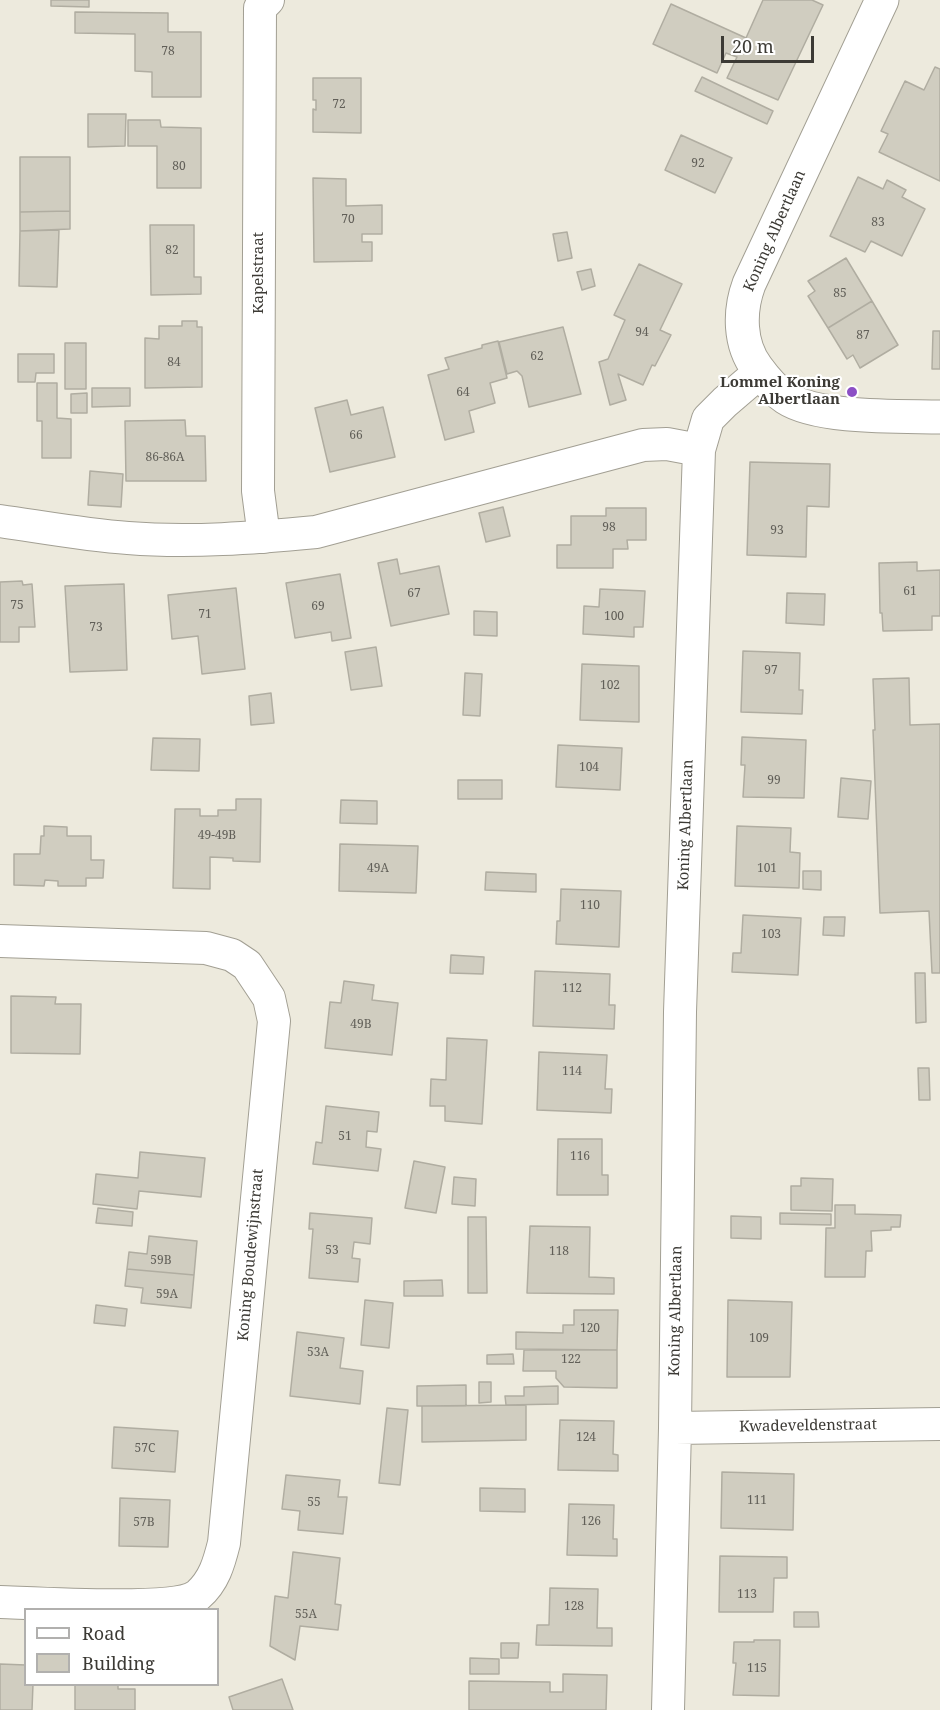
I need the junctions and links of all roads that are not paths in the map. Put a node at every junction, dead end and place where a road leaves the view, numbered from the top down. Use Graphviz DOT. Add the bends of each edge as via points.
graph roads {
  1 [pos="882,0"];
  2 [pos="260,3"];
  3 [pos="760,372"];
  4 [pos="940,417"];
  5 [pos="699,450"];
  6 [pos="0,521"];
  7 [pos="264,537"];
  8 [pos="0,941"];
  9 [pos="940,1424"];
  10 [pos="675,1428"];
  11 [pos="0,1602"];
  12 [pos="668,1710"];
  1 -- 3 [label="main road, Koning Albertlaan" via="746,292 744,340"];
  2 -- 7 [label="street, Kapelstraat" via="258,491"];
  3 -- 4 [label="main road" via="786,398 813,409"];
  3 -- 5 [label="street, Koning Albertlaan" via="708,418"];
  5 -- 7 [label="street" via="666,444 643,445 316,532"];
  5 -- 10 [label="street, Koning Albertlaan" via="680,1012"];
  6 -- 7 [label="street" via="127,538"];
  8 -- 11 [label="street, Koning Boudewijnstraat" via="206,948 232,955 247,965 258,980 269,998 274,1021 219,1566 196,1597 168,1604"];
  9 -- 10 [label="street, Kwadeveldenstraat"];
  10 -- 12 [label="street, Koning Albertlaan"];
}
